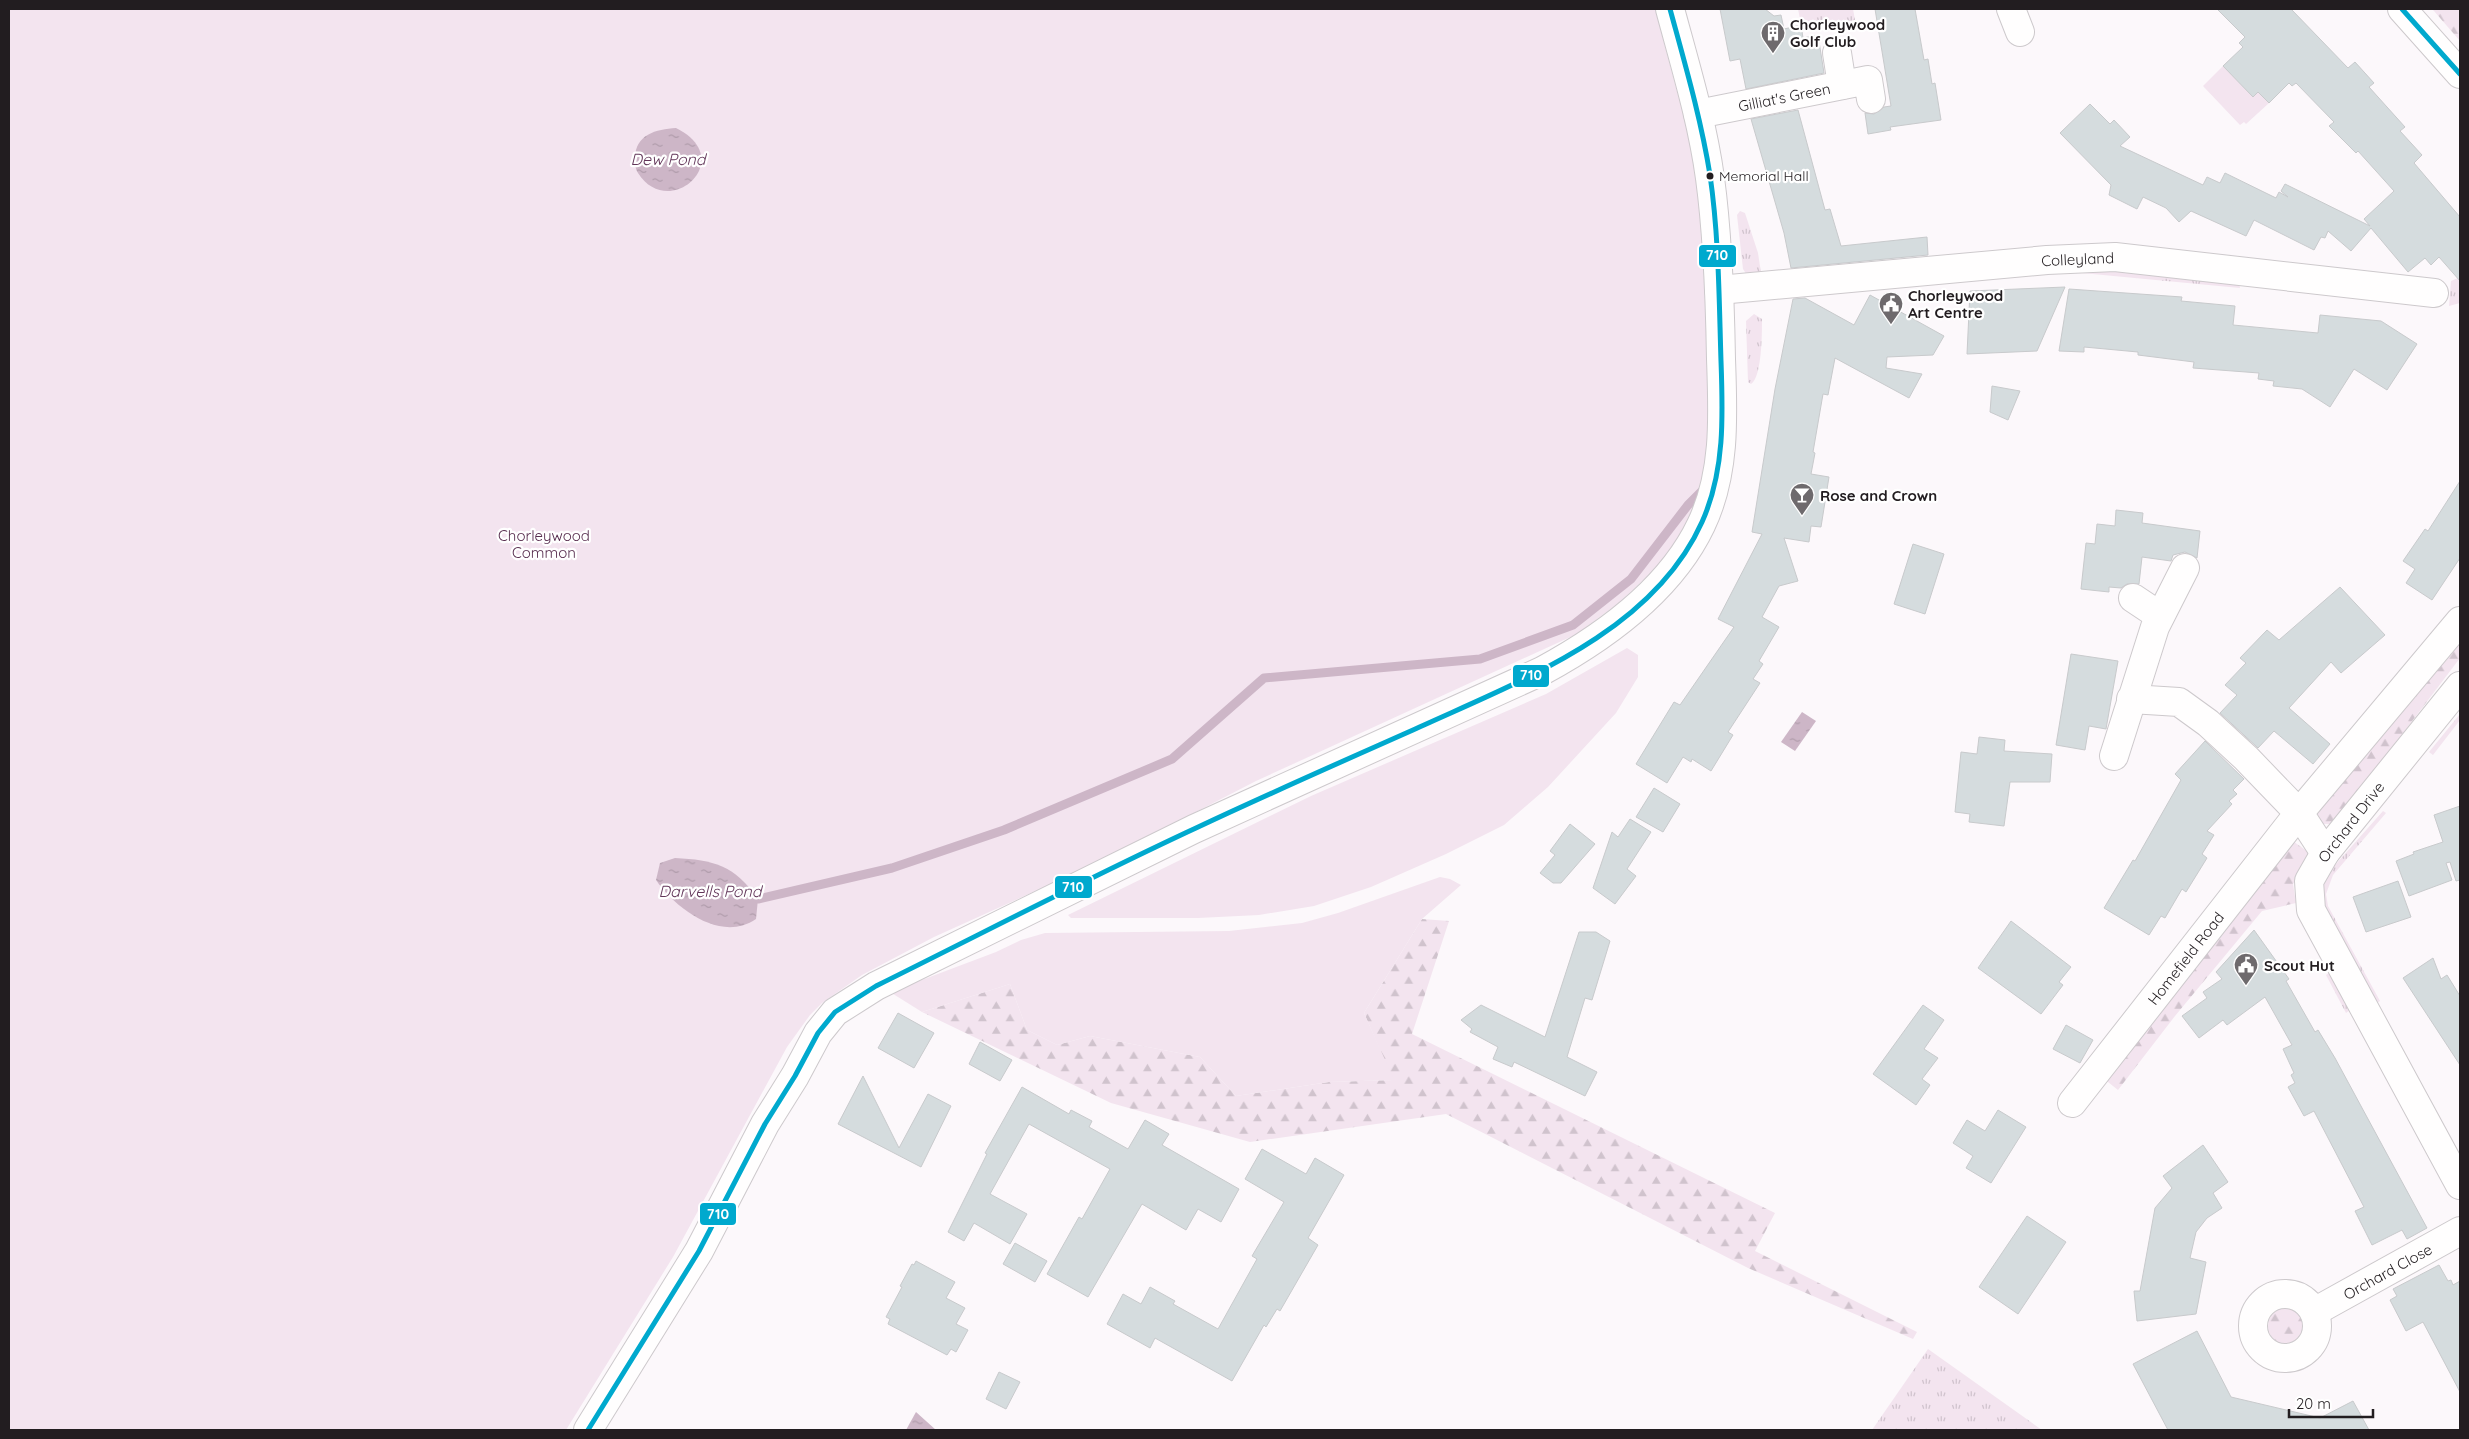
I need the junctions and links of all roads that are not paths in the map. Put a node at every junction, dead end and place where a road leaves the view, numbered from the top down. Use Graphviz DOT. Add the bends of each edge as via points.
graph roads {
  1 [pos="1670,9"];
  2 [pos="2402,9"];
  3 [pos="1837,53"];
  4 [pos="2460,74"];
  5 [pos="1842,85"];
  6 [pos="1870,89"];
  7 [pos="1698,114"];
  8 [pos="1719,290"];
  9 [pos="2434,293"];
  10 [pos="2185,568"];
  11 [pos="2133,598"];
  12 [pos="2160,616"];
  13 [pos="2460,621"];
  14 [pos="2460,686"];
  15 [pos="2131,699"];
  16 [pos="2114,756"];
  17 [pos="2299,813"];
  18 [pos="2325,854"];
  19 [pos="2072,1103"];
  20 [pos="2460,1185"];
  21 [pos="2460,1231"];
  22 [pos="2314,1312"];
  23 [pos="588,1430"];
  1 -- 7 [label="street"];
  2 -- 4 [label="street"];
  3 -- 5 [label="street"];
  5 -- 6 [label="street, Gilliat's Green"];
  5 -- 7 [label="street, Gilliat's Green"];
  7 -- 8 [label="street" via="1710,177"];
  8 -- 9 [label="street, Colleyland" via="2047,260 2115,257"];
  8 -- 23 [label="street" via="1723,436 1717,478 1701,526 1664,580 1624,618 1583,648 1542,671 1194,829 876,986 835,1012 818,1033 765,1124 699,1251"];
  10 -- 12 [label="street"];
  11 -- 12 [label="street"];
  12 -- 15 [label="street"];
  13 -- 17 [label="street, Homefield Road"];
  14 -- 18 [label="street, Orchard Drive"];
  15 -- 16 [label="street"];
  15 -- 17 [label="street" via="2179,702 2208,722"];
  17 -- 18 [label="street"];
  17 -- 19 [label="street, Homefield Road"];
  18 -- 20 [label="street, Orchard Drive" via="2309,880 2311,910"];
  21 -- 22 [label="street, Orchard Close"];
}
